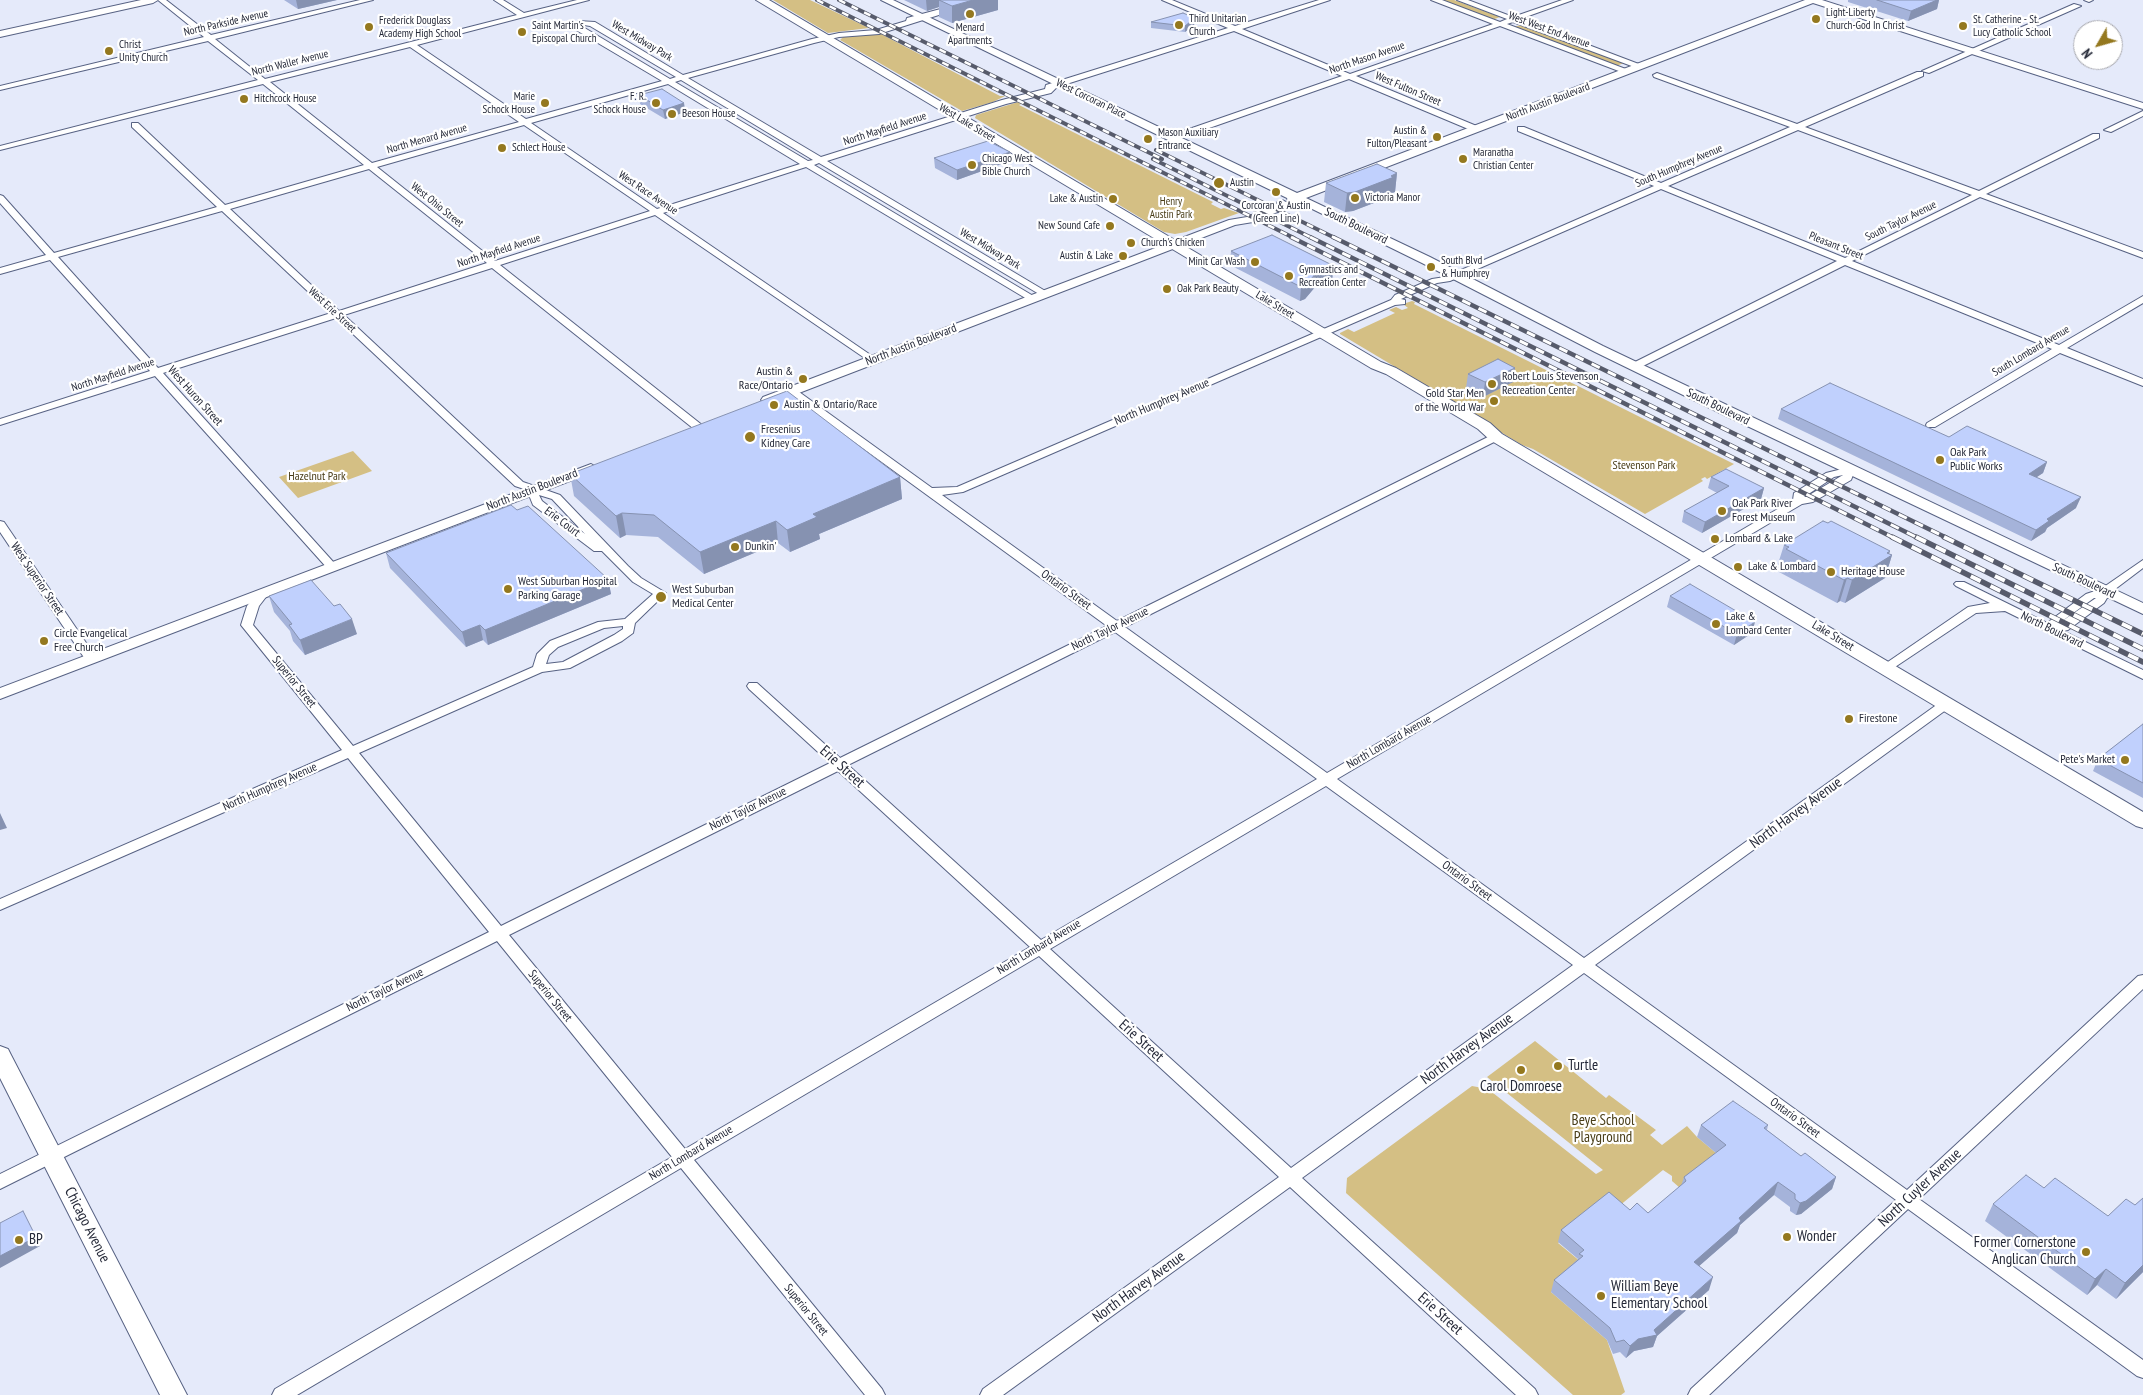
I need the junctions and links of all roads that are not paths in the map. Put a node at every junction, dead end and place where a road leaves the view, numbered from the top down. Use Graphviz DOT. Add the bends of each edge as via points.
graph roads {
  1 [pos="153,0"];
  2 [pos="162,0"];
  3 [pos="370,0"];
  4 [pos="498,0"];
  5 [pos="585,0"];
  6 [pos="761,0"];
  7 [pos="886,0"];
  8 [pos="982,0"];
  9 [pos="1166,0"];
  10 [pos="1326,0"];
  11 [pos="1435,0"];
  12 [pos="1461,0"];
  13 [pos="1569,0"];
  14 [pos="1813,0"];
  15 [pos="2077,6"];
  16 [pos="523,16"];
  17 [pos="918,18"];
  18 [pos="1514,19"];
  19 [pos="1500,24"];
  20 [pos="1235,29"];
  21 [pos="0,34"];
  22 [pos="210,38"];
  23 [pos="825,38"];
  24 [pos="620,41"];
  25 [pos="411,44"];
  26 [pos="607,44"];
  27 [pos="1972,51"];
  28 [pos="1640,66"];
  29 [pos="1627,71"];
  30 [pos="1657,75"];
  31 [pos="1349,76"];
  32 [pos="683,78"];
  33 [pos="264,81"];
  34 [pos="670,82"];
  35 [pos="1057,85"];
  36 [pos="0,88"];
  37 [pos="2143,106"];
  38 [pos="2143,113"];
  39 [pos="958,117"];
  40 [pos="525,123"];
  41 [pos="135,125"];
  42 [pos="1797,127"];
  43 [pos="1476,129"];
  44 [pos="1521,130"];
  45 [pos="2108,130"];
  46 [pos="2096,136"];
  47 [pos="1172,138"];
  48 [pos="0,148"];
  49 [pos="820,161"];
  50 [pos="808,165"];
  51 [pos="371,166"];
  52 [pos="1660,186"];
  53 [pos="1979,194"];
  54 [pos="0,198"];
  55 [pos="1296,198"];
  56 [pos="224,208"];
  57 [pos="656,213"];
  58 [pos="1173,245"];
  59 [pos="2143,255"];
  60 [pos="52,256"];
  61 [pos="1845,262"];
  62 [pos="494,264"];
  63 [pos="0,271"];
  64 [pos="1451,277"];
  65 [pos="1038,297"];
  66 [pos="2143,298"];
  67 [pos="337,315"];
  68 [pos="1323,333"];
  69 [pos="2058,349"];
  70 [pos="872,360"];
  71 [pos="1635,366"];
  72 [pos="157,372"];
  73 [pos="2143,383"];
  74 [pos="791,391"];
  75 [pos="757,404"];
  76 [pos="713,421"];
  77 [pos="0,422"];
  78 [pos="1931,424"];
  79 [pos="698,427"];
  80 [pos="683,432"];
  81 [pos="1496,437"];
  82 [pos="601,464"];
  83 [pos="1850,470"];
  84 [pos="532,490"];
  85 [pos="928,490"];
  86 [pos="0,524"];
  87 [pos="1702,558"];
  88 [pos="2143,562"];
  89 [pos="618,563"];
  90 [pos="332,567"];
  91 [pos="1960,584"];
  92 [pos="2105,591"];
  93 [pos="263,593"];
  94 [pos="660,593"];
  95 [pos="2009,608"];
  96 [pos="2143,608"];
  97 [pos="629,622"];
  98 [pos="1115,626"];
  99 [pos="2052,629"];
  100 [pos="91,659"];
  101 [pos="1885,668"];
  102 [pos="540,669"];
  103 [pos="2143,675"];
  104 [pos="752,686"];
  105 [pos="0,694"];
  106 [pos="1946,704"];
  107 [pos="350,752"];
  108 [pos="838,764"];
  109 [pos="1326,779"];
  110 [pos="2143,821"];
  111 [pos="0,905"];
  112 [pos="499,933"];
  113 [pos="1038,947"];
  114 [pos="1584,965"];
  115 [pos="2143,980"];
  116 [pos="0,1055"];
  117 [pos="52,1157"];
  118 [pos="682,1158"];
  119 [pos="1290,1178"];
  120 [pos="0,1182"];
  121 [pos="1907,1200"];
  122 [pos="2143,1370"];
  123 [pos="174,1395"];
  124 [pos="281,1395"];
  125 [pos="876,1395"];
  126 [pos="989,1395"];
  127 [pos="1529,1395"];
  128 [pos="1697,1395"];
  1 -- 21 [label="street"];
  2 -- 22 [label="street, West Ohio Street"];
  3 -- 22 [label="street, North Parkside Avenue"];
  4 -- 16 [label="street"];
  5 -- 16 [label="street, North Waller Avenue"];
  6 -- 23 [label="main road, West Lake Street"];
  7 -- 17 [label="street, West Corcoran Place"];
  8 -- 17 [label="street, North Menard Avenue"];
  9 -- 20 [label="street, West Fulton Street"];
  10 -- 20 [label="street, North Mayfield Avenue"];
  11 -- 19 [label="street, West West End Avenue"];
  12 -- 18 [label="street, West West End Avenue"];
  13 -- 18 [label="street, North Mason Avenue"];
  14 -- 27 [label="street"];
  14 -- 28 [label="street, North Austin Boulevard"];
  15 -- 27 [label="street, South Humphrey Avenue"];
  16 -- 25 [label="street, North Waller Avenue"];
  17 -- 23 [label="street, North Menard Avenue" via="876,32"];
  17 -- 35 [label="street, West Corcoran Place"];
  18 -- 19 [label="street, North Mason Avenue"];
  18 -- 28 [label="street, West West End Avenue"];
  19 -- 29 [label="street, West West End Avenue"];
  19 -- 31 [label="street, North Mason Avenue"];
  20 -- 31 [label="street, West Fulton Street"];
  20 -- 35 [label="street, North Mayfield Avenue"];
  22 -- 33 [label="street, West Ohio Street"];
  22 -- 36 [label="street, North Parkside Avenue"];
  23 -- 32 [label="street, North Menard Avenue"];
  23 -- 39 [label="main road, West Lake Street"];
  24 -- 26 [label="street"];
  24 -- 26 [label="street, West Midway Park" via="592,24 581,23 579,28"];
  24 -- 32 [label="street, West Midway Park"];
  25 -- 33 [label="street, North Waller Avenue"];
  25 -- 40 [label="street, West Race Avenue"];
  26 -- 34 [label="street, West Midway Park"];
  27 -- 37 [label="street"];
  27 -- 42 [label="street, South Humphrey Avenue"];
  28 -- 29 [label="street, North Austin Boulevard"];
  29 -- 43 [label="street, North Austin Boulevard"];
  30 -- 42 [label="street"];
  31 -- 43 [label="street, West Fulton Street"];
  31 -- 47 [label="street, North Mason Avenue"];
  32 -- 34 [label="street, North Menard Avenue"];
  32 -- 49 [label="street, West Midway Park"];
  33 -- 48 [label="street, North Waller Avenue"];
  33 -- 51 [label="street, West Ohio Street"];
  34 -- 40 [label="street, North Menard Avenue"];
  34 -- 50 [label="street, West Midway Park"];
  35 -- 39 [label="street, North Mayfield Avenue"];
  35 -- 47 [label="street, West Corcoran Place"];
  38 -- 45 [label="street"];
  39 -- 49 [label="street, North Mayfield Avenue"];
  39 -- 58 [label="main road, West Lake Street"];
  40 -- 51 [label="street, North Menard Avenue"];
  40 -- 57 [label="street, West Race Avenue"];
  41 -- 56 [label="street, West Erie Street"];
  42 -- 52 [label="street, South Humphrey Avenue"];
  42 -- 53 [label="street"];
  43 -- 55 [label="street, North Austin Boulevard"];
  44 -- 52 [label="street, Pleasant Street"];
  46 -- 53 [label="street, South Taylor Avenue"];
  47 -- 55 [label="street, West Corcoran Place"];
  49 -- 50 [label="street, North Mayfield Avenue"];
  49 -- 65 [label="street, West Midway Park"];
  50 -- 57 [label="street, North Mayfield Avenue"];
  50 -- 65 [label="street, West Midway Park"];
  51 -- 56 [label="street, North Menard Avenue"];
  51 -- 62 [label="street, West Ohio Street"];
  52 -- 61 [label="street, Pleasant Street"];
  52 -- 64 [label="street, South Humphrey Avenue"];
  53 -- 59 [label="street"];
  53 -- 61 [label="street, South Taylor Avenue"];
  54 -- 60 [label="street, West Huron Street"];
  55 -- 58 [label="street, North Austin Boulevard" via="1257,217 1233,222"];
  55 -- 64 [label="street, South Boulevard"];
  56 -- 60 [label="street, North Menard Avenue"];
  56 -- 67 [label="street, West Erie Street"];
  57 -- 62 [label="street, North Mayfield Avenue"];
  57 -- 70 [label="street, West Race Avenue"];
  58 -- 65 [label="street, North Austin Boulevard"];
  58 -- 68 [label="main road, Lake Street"];
  60 -- 63 [label="street, North Menard Avenue"];
  60 -- 72 [label="street, West Huron Street"];
  61 -- 69 [label="street, Pleasant Street"];
  61 -- 71 [label="street, South Taylor Avenue"];
  62 -- 67 [label="street, North Mayfield Avenue"];
  62 -- 79 [label="street, West Ohio Street"];
  64 -- 68 [label="street, North Humphrey Avenue" via="1435,289 1407,301 1394,302"];
  64 -- 71 [label="street, South Boulevard"];
  65 -- 70 [label="street, North Austin Boulevard"];
  66 -- 69 [label="street, South Lombard Avenue"];
  67 -- 72 [label="street, North Mayfield Avenue"];
  67 -- 84 [label="street, West Erie Street" via="519,484"];
  68 -- 81 [label="main road, Lake Street" via="1376,365 1383,375 1467,426"];
  68 -- 85 [label="street, North Humphrey Avenue" via="959,490"];
  69 -- 73 [label="street, Pleasant Street"];
  69 -- 78 [label="street, South Lombard Avenue"];
  70 -- 74 [label="street, North Austin Boulevard"];
  71 -- 83 [label="street, South Boulevard"];
  72 -- 77 [label="street, North Mayfield Avenue"];
  72 -- 90 [label="street, West Huron Street"];
  74 -- 75 [label="street, North Austin Boulevard"];
  74 -- 85 [label="street, Ontario Street"];
  76 -- 79 [label="street"];
  79 -- 80 [label="street"];
  81 -- 87 [label="main road, Lake Street"];
  81 -- 98 [label="street, North Taylor Avenue"];
  82 -- 84 [label="street, North Austin Boulevard"];
  83 -- 87 [label="street, North Lombard Avenue" via="1847,478 1809,500 1799,501"];
  83 -- 92 [label="street, South Boulevard"];
  84 -- 89 [label="street, Erie Court" via="537,503"];
  84 -- 89 [label="street, Erie Court" via="556,497"];
  84 -- 90 [label="street, North Austin Boulevard"];
  85 -- 98 [label="street, Ontario Street"];
  86 -- 100 [label="street, West Superior Street"];
  87 -- 101 [label="main road, Lake Street"];
  87 -- 109 [label="street, North Lombard Avenue"];
  88 -- 92 [label="street"];
  89 -- 94 [label="street, Erie Court" via="637,580"];
  90 -- 93 [label="street, North Austin Boulevard"];
  91 -- 95 [label="street, North Boulevard"];
  92 -- 96 [label="street, South Boulevard"];
  92 -- 99 [label="street" via="2100,601 2064,627"];
  93 -- 100 [label="street, North Austin Boulevard"];
  93 -- 107 [label="street, Superior Street" via="253,606 247,625"];
  94 -- 97 [label="street, North Humphrey Avenue"];
  95 -- 99 [label="street, North Boulevard"];
  95 -- 101 [label="street" via="1972,610"];
  97 -- 102 [label="street, North Humphrey Avenue" via="629,630 593,652 566,665"];
  97 -- 102 [label="street" via="602,626 554,644 543,654"];
  98 -- 108 [label="street, North Taylor Avenue"];
  98 -- 109 [label="street, Ontario Street"];
  99 -- 103 [label="street, North Boulevard"];
  100 -- 105 [label="street, North Austin Boulevard"];
  101 -- 106 [label="main road, Lake Street"];
  102 -- 107 [label="street, North Humphrey Avenue"];
  104 -- 108 [label="street, Erie Street"];
  106 -- 110 [label="main road, Lake Street"];
  106 -- 114 [label="street, North Harvey Avenue"];
  107 -- 111 [label="street, North Humphrey Avenue"];
  107 -- 112 [label="street, Superior Street"];
  108 -- 112 [label="street, North Taylor Avenue"];
  108 -- 113 [label="street, Erie Street"];
  109 -- 113 [label="street, North Lombard Avenue"];
  109 -- 114 [label="street, Ontario Street"];
  112 -- 117 [label="street, North Taylor Avenue"];
  112 -- 118 [label="street, Superior Street"];
  113 -- 118 [label="street, North Lombard Avenue"];
  113 -- 119 [label="street, Erie Street"];
  114 -- 119 [label="street, North Harvey Avenue"];
  114 -- 121 [label="street, Ontario Street"];
  115 -- 121 [label="street, North Cuyler Avenue"];
  116 -- 117 [label="main road, Chicago Avenue"];
  117 -- 120 [label="street, North Taylor Avenue"];
  117 -- 123 [label="main road, Chicago Avenue"];
  118 -- 124 [label="street, North Lombard Avenue"];
  118 -- 125 [label="street, Superior Street"];
  119 -- 126 [label="street, North Harvey Avenue"];
  119 -- 127 [label="street, Erie Street"];
  121 -- 122 [label="street, Ontario Street"];
  121 -- 128 [label="street, North Cuyler Avenue"];
}
